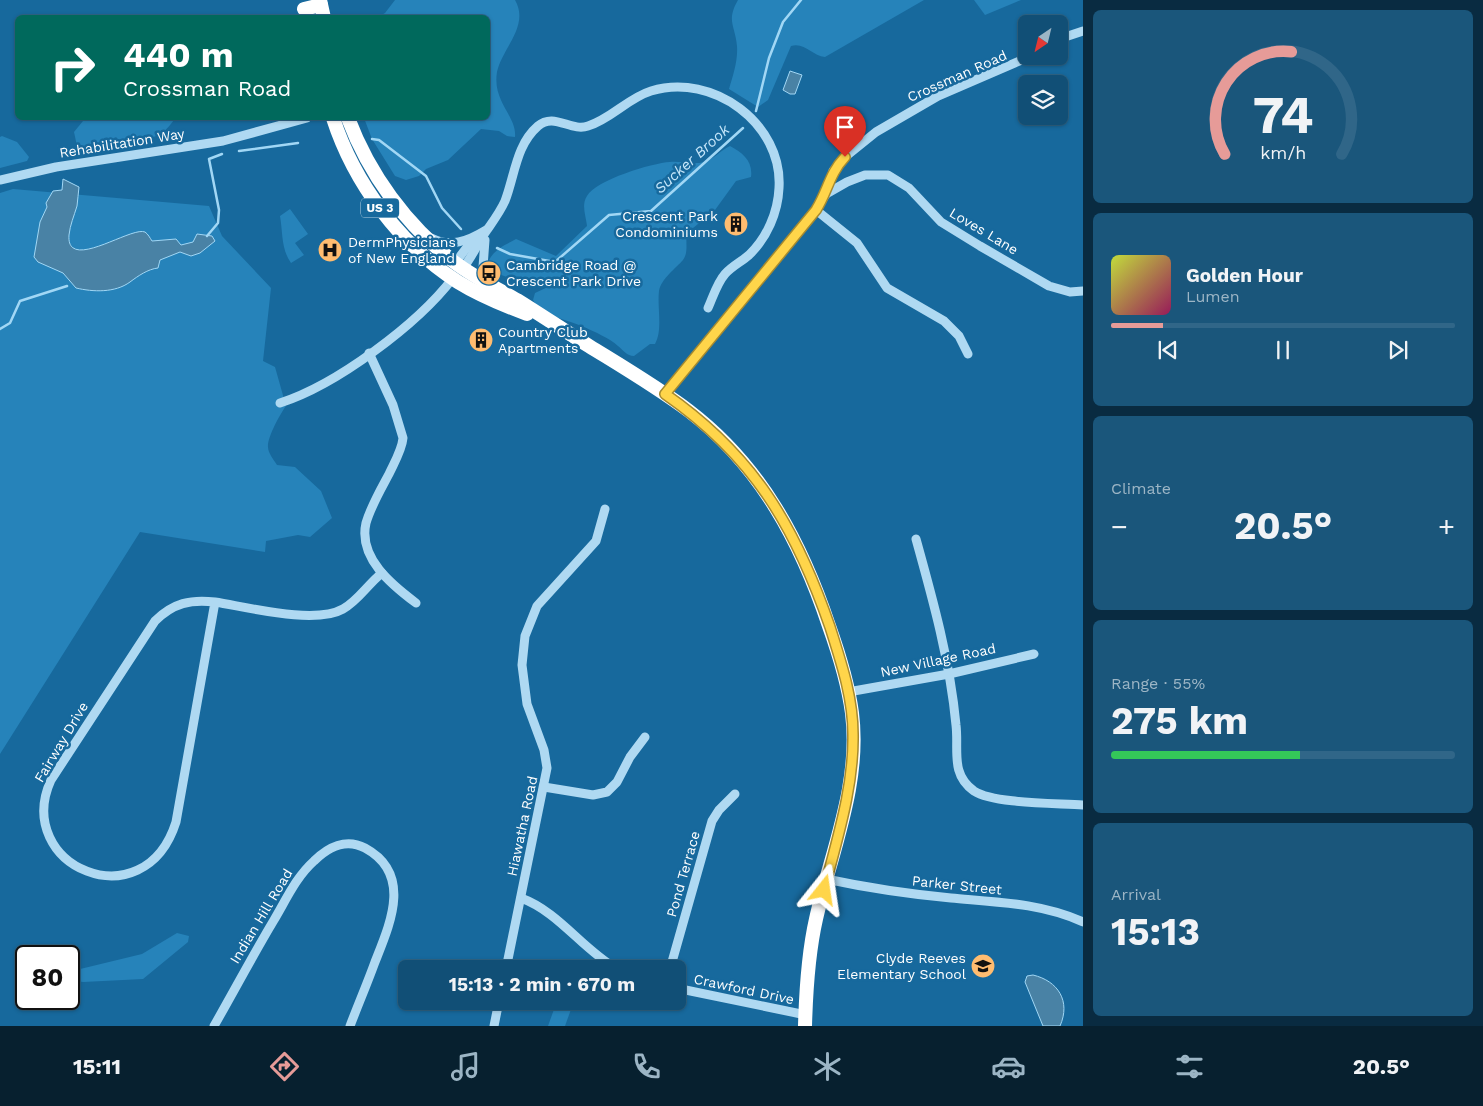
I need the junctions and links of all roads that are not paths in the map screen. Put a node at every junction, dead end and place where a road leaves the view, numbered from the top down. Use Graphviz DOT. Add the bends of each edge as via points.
graph roads {
  1 [pos="322,8"];
  2 [pos="303,9"];
  3 [pos="1083,32"];
  4 [pos="1068,36"];
  5 [pos="1018,62"];
  6 [pos="299,120"];
  7 [pos="334,120"];
  8 [pos="349,120"];
  9 [pos="0,180"];
  10 [pos="826,194"];
  11 [pos="816,210"];
  12 [pos="412,224"];
  13 [pos="486,230"];
  14 [pos="476,236"];
  15 [pos="459,266"];
  16 [pos="453,278"];
  17 [pos="496,288"];
  18 [pos="1083,291"];
  19 [pos="708,308"];
  20 [pos="555,325"];
  21 [pos="370,353"];
  22 [pos="968,354"];
  23 [pos="665,394"];
  24 [pos="280,403"];
  25 [pos="605,509"];
  26 [pos="916,539"];
  27 [pos="382,573"];
  28 [pos="215,602"];
  29 [pos="416,603"];
  30 [pos="1034,654"];
  31 [pos="949,674"];
  32 [pos="848,692"];
  33 [pos="644,737"];
  34 [pos="544,787"];
  35 [pos="735,794"];
  36 [pos="1083,805"];
  37 [pos="826,880"];
  38 [pos="521,898"];
  39 [pos="1083,922"];
  40 [pos="508,960"];
  41 [pos="605,960"];
  42 [pos="673,960"];
  43 [pos="686,991"];
  44 [pos="497,1010"];
  45 [pos="806,1021"];
  46 [pos="214,1026"];
  47 [pos="350,1026"];
  48 [pos="494,1026"];
  1 -- 2 [label="highway"];
  3 -- 4 [label="street"];
  5 -- 10 [label="street, Crossman Road" via="938,96 883,127 839,164 830,178"];
  6 -- 9 [label="street, Rehabilitation Way" via="223,140 56,167"];
  7 -- 16 [label="highway, US 3" via="349,158 379,207 424,255"];
  8 -- 12 [label="highway, US 3" via="376,174"];
  10 -- 11 [label="street, Crossman Road"];
  10 -- 18 [label="street, Loves Lane" via="865,176 888,175 909,188 941,222 972,241 1049,286 1070,292"];
  11 -- 22 [label="street" via="857,243 886,288 944,321 959,336"];
  11 -- 23 [label="street, Crossman Road"];
  12 -- 14 [label="street" via="441,243 462,242"];
  12 -- 15 [label="highway, US 3"];
  13 -- 14 [label="street"];
  13 -- 15 [label="street" via="475,254"];
  13 -- 17 [label="street" via="484,269"];
  13 -- 19 [label="street" via="505,200 522,146 541,123 553,120 574,127 588,126 651,91 681,88 709,93 739,108 761,127 775,152 780,187 773,216 762,241 724,274"];
  14 -- 15 [label="street"];
  15 -- 16 [label="highway"];
  15 -- 17 [label="highway, US 3"];
  16 -- 20 [label="highway, US 3" via="494,300"];
  16 -- 21 [label="street" via="413,320"];
  17 -- 20 [label="highway, US 3"];
  20 -- 23 [label="highway, US 3"];
  21 -- 24 [label="street" via="313,389"];
  21 -- 27 [label="street" via="394,405 403,436 402,446 366,526 368,549"];
  23 -- 32 [label="highway, US 3" via="701,420 738,456 780,512 818,594"];
  25 -- 34 [label="street, Hiawatha Road" via="596,541 537,606 524,636 525,694 546,758"];
  26 -- 31 [label="street" via="937,613"];
  27 -- 28 [label="street, Fairway Drive" via="348,606 321,616"];
  27 -- 29 [label="street"];
  28 -- 28 [label="street, Fairway Drive" via="171,837 155,859 132,872 105,876 84,870 63,856 52,843 47,830 44,806 51,780 155,621 169,609 186,602"];
  30 -- 31 [label="street, New Village Road"];
  31 -- 32 [label="street, New Village Road"];
  31 -- 36 [label="street" via="956,722 956,765 970,788 994,798"];
  32 -- 37 [label="highway, US 3" via="853,734 851,770"];
  33 -- 34 [label="street" via="615,785 607,792 593,795"];
  34 -- 38 [label="street, Hiawatha Road"];
  35 -- 42 [label="street, Pond Terrace" via="712,821"];
  37 -- 39 [label="street, Parker Street" via="892,892 1030,907"];
  37 -- 45 [label="highway, US 3" via="811,948"];
  38 -- 40 [label="street, Hiawatha Road"];
  38 -- 41 [label="street" via="540,906"];
  43 -- 45 [label="street, Crawford Drive"];
  44 -- 48 [label="street"];
  46 -- 47 [label="street, Indian Hill Road" via="304,871 327,850 349,844 366,849 384,863 391,876 394,900 387,932"];
}
